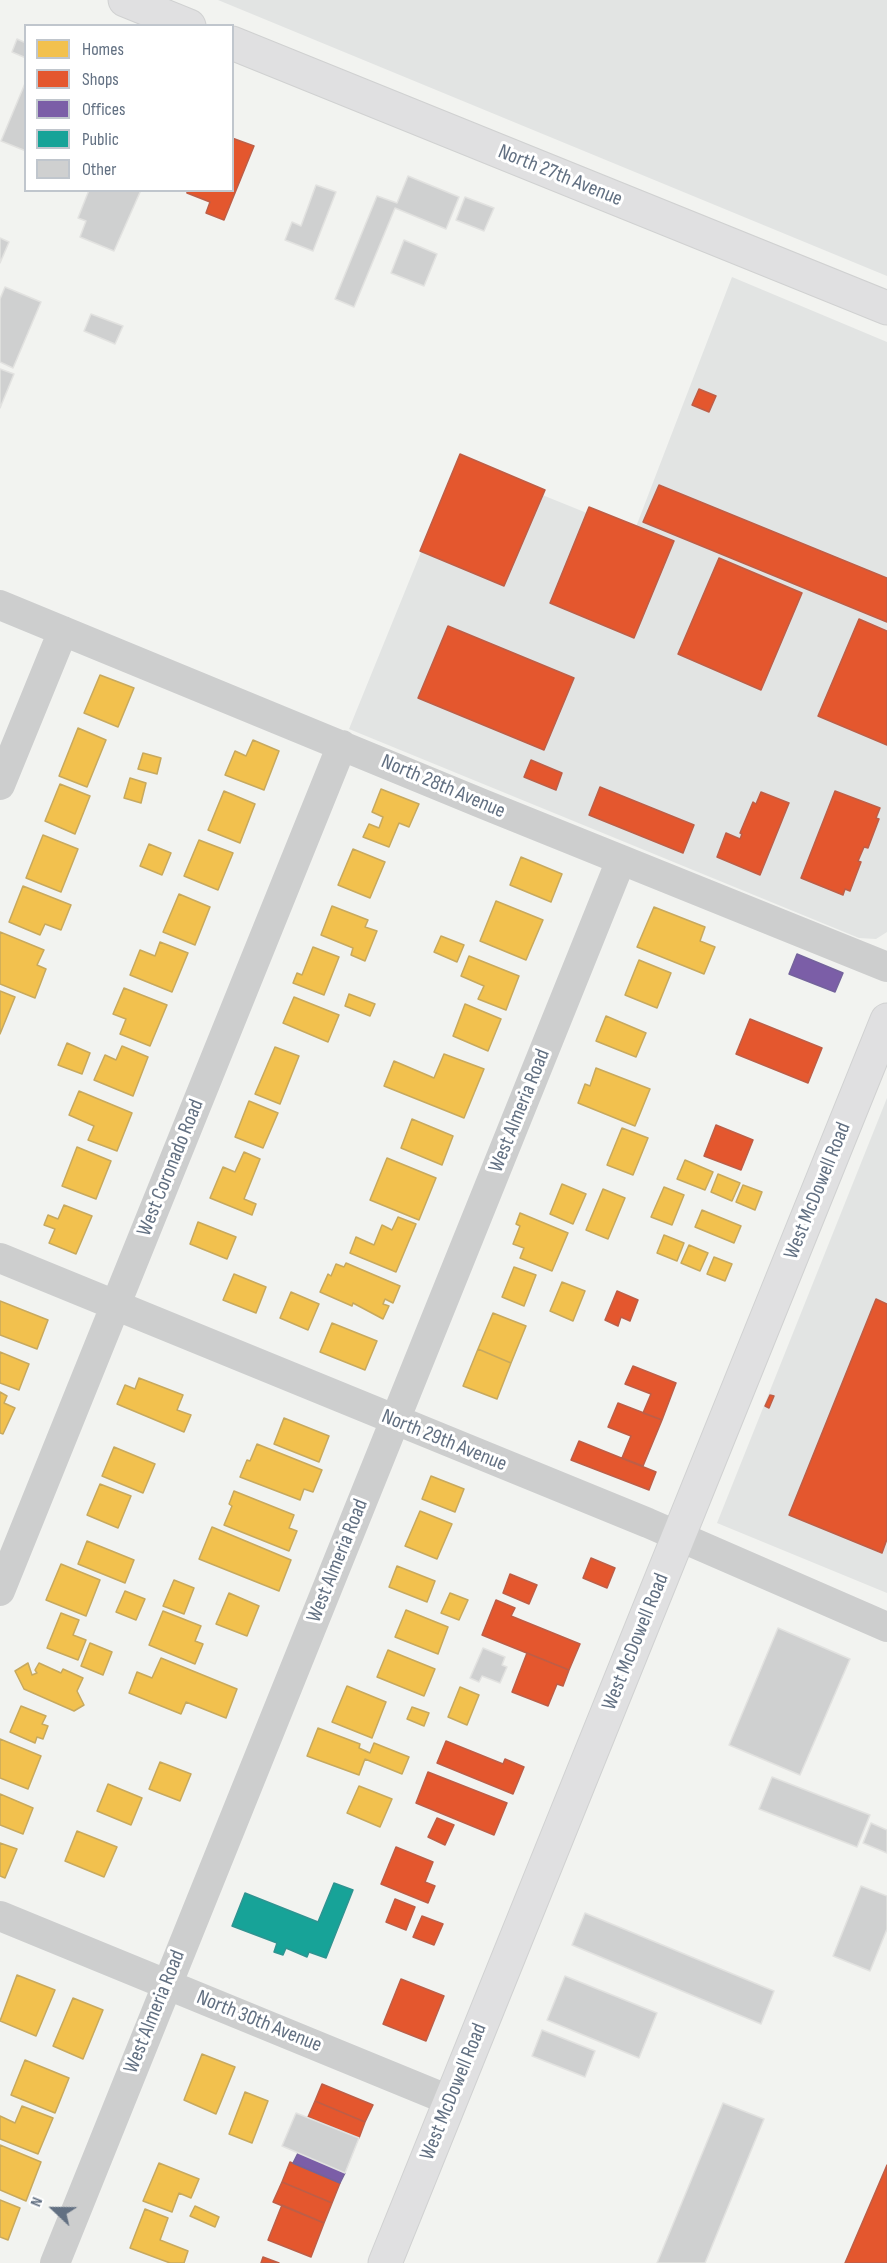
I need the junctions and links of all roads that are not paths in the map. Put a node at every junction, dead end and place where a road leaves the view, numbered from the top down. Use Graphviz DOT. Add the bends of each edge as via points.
graph roads {
  1 [pos="126,0"];
  2 [pos="184,24"];
  3 [pos="234,44"];
  4 [pos="887,308"];
  5 [pos="0,605"];
  6 [pos="63,631"];
  7 [pos="342,745"];
  8 [pos="0,785"];
  9 [pos="621,860"];
  10 [pos="887,967"];
  11 [pos="887,1020"];
  12 [pos="0,1258"];
  13 [pos="115,1305"];
  14 [pos="395,1420"];
  15 [pos="678,1537"];
  16 [pos="0,1591"];
  17 [pos="887,1627"];
  18 [pos="0,1916"];
  19 [pos="166,1984"];
  20 [pos="451,2101"];
  21 [pos="55,2263"];
  22 [pos="385,2263"];
  1 -- 2 [label="main road"];
  3 -- 4 [label="main road, North 27th Avenue"];
  5 -- 6 [label="street, North 28th Avenue"];
  6 -- 7 [label="street, North 28th Avenue"];
  6 -- 8 [label="street"];
  7 -- 9 [label="street, North 28th Avenue"];
  7 -- 13 [label="street, West Coronado Road"];
  9 -- 10 [label="street, North 28th Avenue"];
  9 -- 14 [label="street, West Almeria Road"];
  11 -- 15 [label="main road, West McDowell Road"];
  12 -- 13 [label="street, North 29th Avenue"];
  13 -- 14 [label="street, North 29th Avenue"];
  13 -- 16 [label="street, West Coronado Road"];
  14 -- 15 [label="street, North 29th Avenue"];
  14 -- 19 [label="street, West Almeria Road"];
  15 -- 17 [label="street, North 29th Avenue"];
  15 -- 20 [label="main road, West McDowell Road"];
  18 -- 19 [label="street, North 30th Avenue"];
  19 -- 20 [label="street, North 30th Avenue"];
  19 -- 21 [label="street, West Almeria Road"];
  20 -- 22 [label="main road, West McDowell Road"];
}
